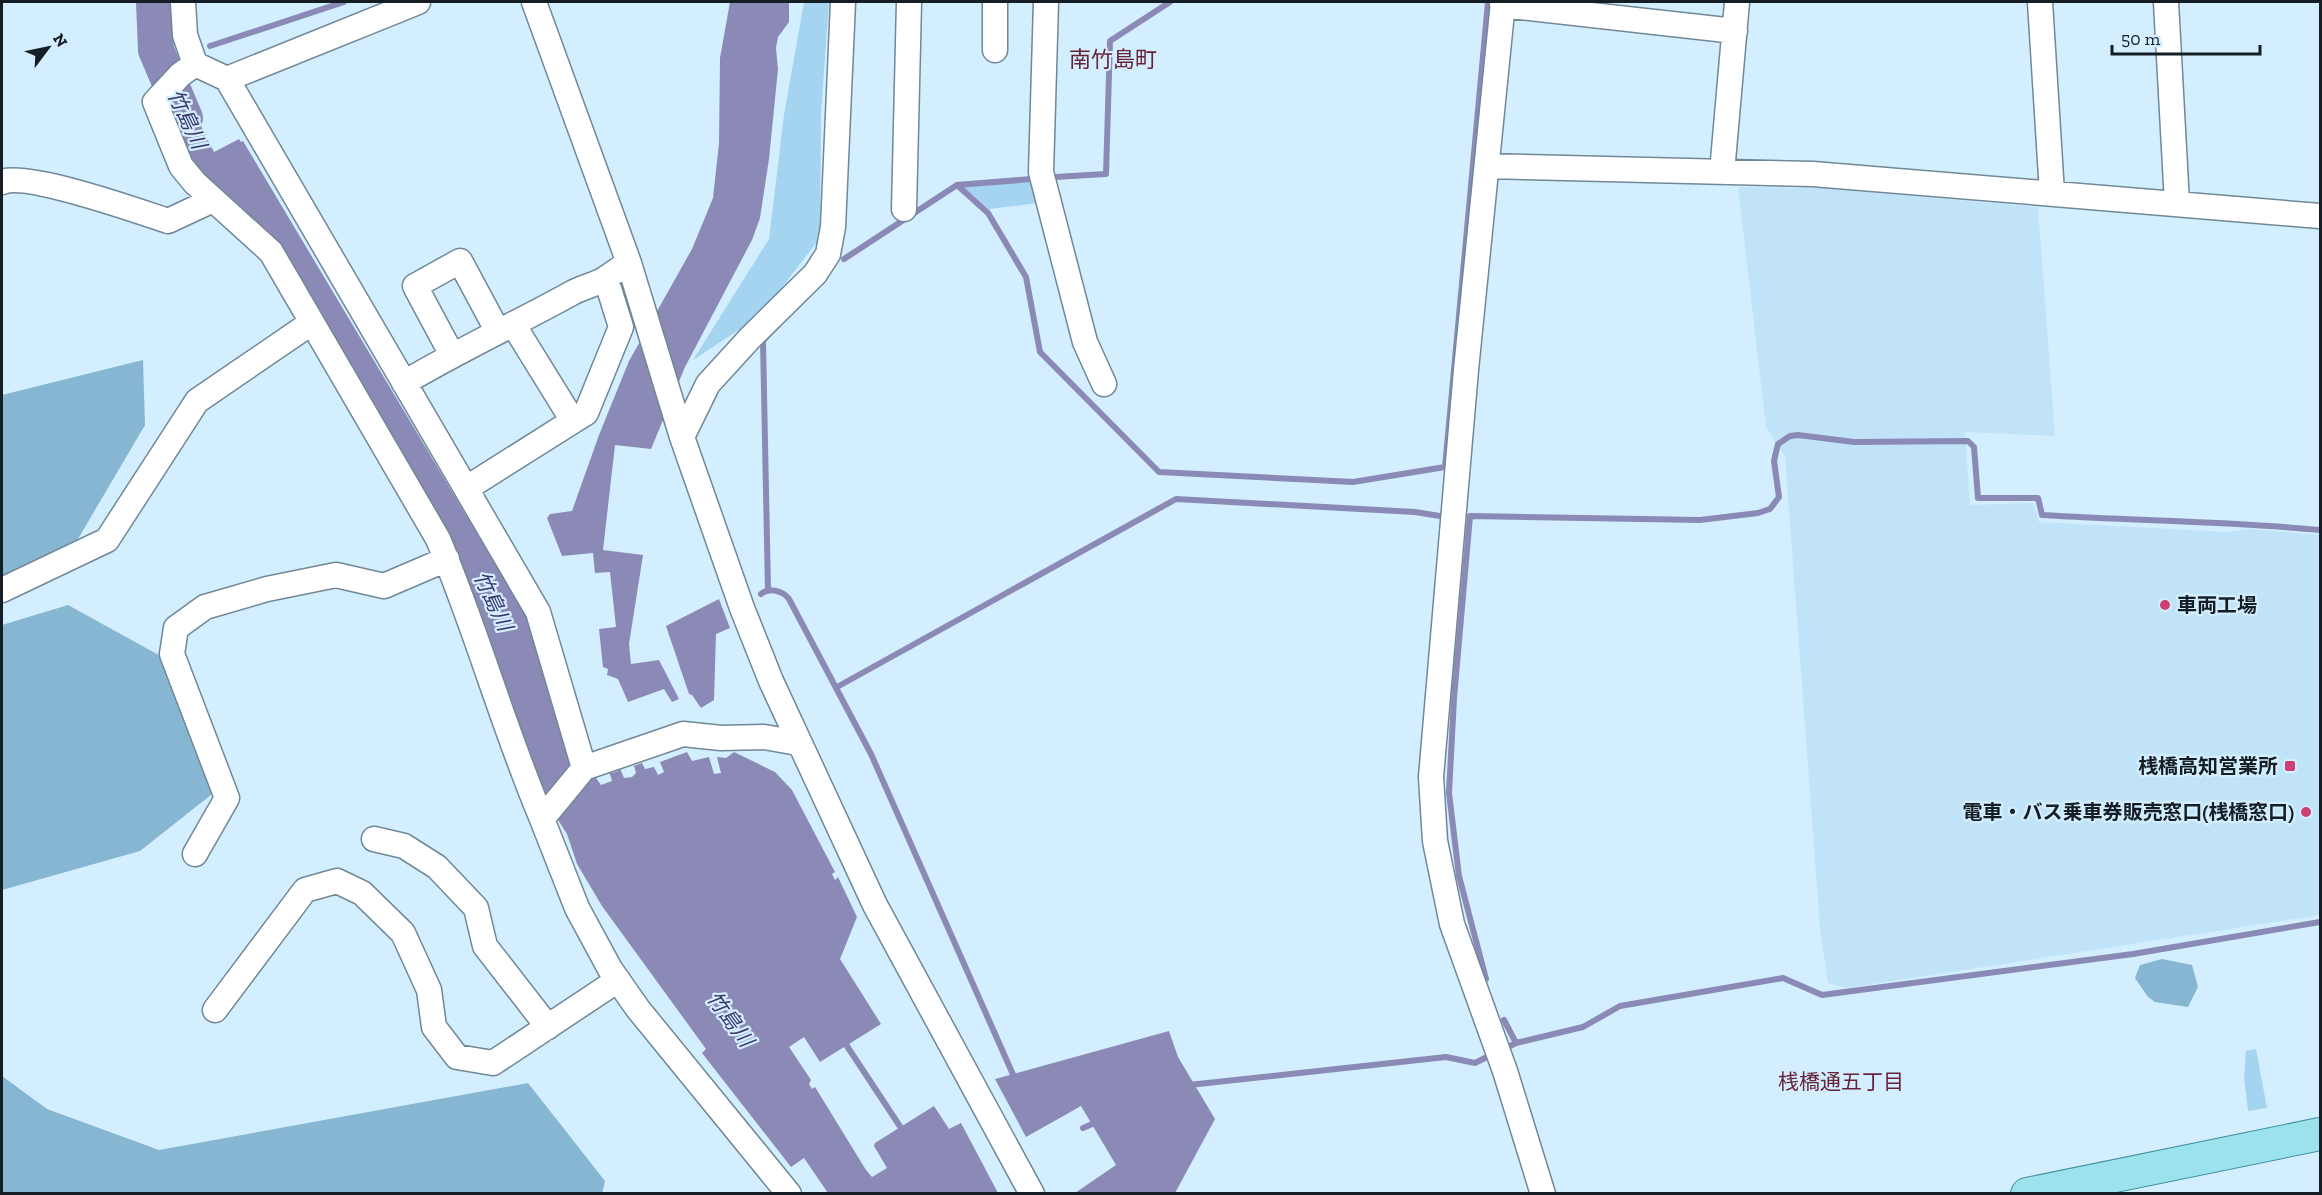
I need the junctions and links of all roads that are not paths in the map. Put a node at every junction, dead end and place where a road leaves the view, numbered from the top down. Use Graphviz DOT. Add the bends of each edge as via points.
graph roads {
  1 [pos="183,2"];
  2 [pos="418,2"];
  3 [pos="534,2"];
  4 [pos="843,2"];
  5 [pos="909,2"];
  6 [pos="995,2"];
  7 [pos="1046,2"];
  8 [pos="1737,2"];
  9 [pos="2040,2"];
  10 [pos="2166,2"];
  11 [pos="1503,3"];
  12 [pos="1735,31"];
  13 [pos="995,50"];
  14 [pos="188,69"];
  15 [pos="226,79"];
  16 [pos="1488,166"];
  17 [pos="1722,172"];
  18 [pos="2,182"];
  19 [pos="2052,193"];
  20 [pos="213,200"];
  21 [pos="2177,203"];
  22 [pos="904,209"];
  23 [pos="2320,216"];
  24 [pos="629,263"];
  25 [pos="606,279"];
  26 [pos="311,323"];
  27 [pos="505,327"];
  28 [pos="452,355"];
  29 [pos="404,383"];
  30 [pos="1104,384"];
  31 [pos="573,421"];
  32 [pos="680,430"];
  33 [pos="468,488"];
  34 [pos="447,560"];
  35 [pos="2,590"];
  36 [pos="798,743"];
  37 [pos="582,771"];
  38 [pos="544,817"];
  39 [pos="375,839"];
  40 [pos="195,854"];
  41 [pos="618,980"];
  42 [pos="214,1010"];
  43 [pos="548,1027"];
  44 [pos="2320,1134"];
  45 [pos="2106,1186"];
  46 [pos="789,1194"];
  47 [pos="1032,1194"];
  48 [pos="1543,1194"];
  49 [pos="2026,1194"];
  1 -- 14 [label="street"];
  2 -- 15 [label="street"];
  3 -- 24 [label="street"];
  4 -- 32 [label="street" via="833,227 828,254 815,274 708,384"];
  5 -- 22 [label="street"];
  6 -- 13 [label="street"];
  7 -- 30 [label="street" via="1041,172 1085,342"];
  8 -- 12 [label="street"];
  9 -- 19 [label="street"];
  10 -- 21 [label="street"];
  11 -- 12 [label="street"];
  11 -- 16 [label="street"];
  12 -- 17 [label="street"];
  14 -- 15 [label="street"];
  14 -- 20 [label="street" via="155,102 181,166"];
  15 -- 29 [label="street"];
  16 -- 17 [label="street"];
  16 -- 48 [label="street" via="1431,777 1435,841 1452,924 1505,1071"];
  17 -- 19 [label="street" via="1813,174"];
  18 -- 20 [label="street" via="83,193 168,221"];
  19 -- 21 [label="street"];
  20 -- 26 [label="street" via="271,252"];
  21 -- 23 [label="street"];
  24 -- 25 [label="street"];
  24 -- 32 [label="street"];
  25 -- 27 [label="street" via="590,283"];
  25 -- 31 [label="street" via="621,327 586,413"];
  26 -- 34 [label="street"];
  26 -- 35 [label="street" via="197,401 107,540"];
  27 -- 28 [label="street"];
  27 -- 28 [label="street" via="460,261 415,286"];
  27 -- 31 [label="street"];
  28 -- 29 [label="street"];
  29 -- 33 [label="street"];
  31 -- 33 [label="street"];
  32 -- 36 [label="street" via="742,608"];
  33 -- 37 [label="street" via="543,622"];
  34 -- 38 [label="street" via="524,778"];
  34 -- 40 [label="street" via="384,586 336,575 267,589 205,607 176,628 172,654 227,798"];
  36 -- 37 [label="street" via="764,737 683,734"];
  36 -- 47 [label="street" via="875,905"];
  37 -- 38 [label="street"];
  38 -- 41 [label="street" via="577,908"];
  39 -- 43 [label="street" via="404,846 437,867 476,908 485,946"];
  41 -- 43 [label="street"];
  41 -- 46 [label="street"];
  42 -- 43 [label="street" via="305,890 337,881 362,893 403,933 429,990 434,1027 457,1058 493,1063"];
  44 -- 45 [label="main road"];
  45 -- 49 [label="main road"];
}
